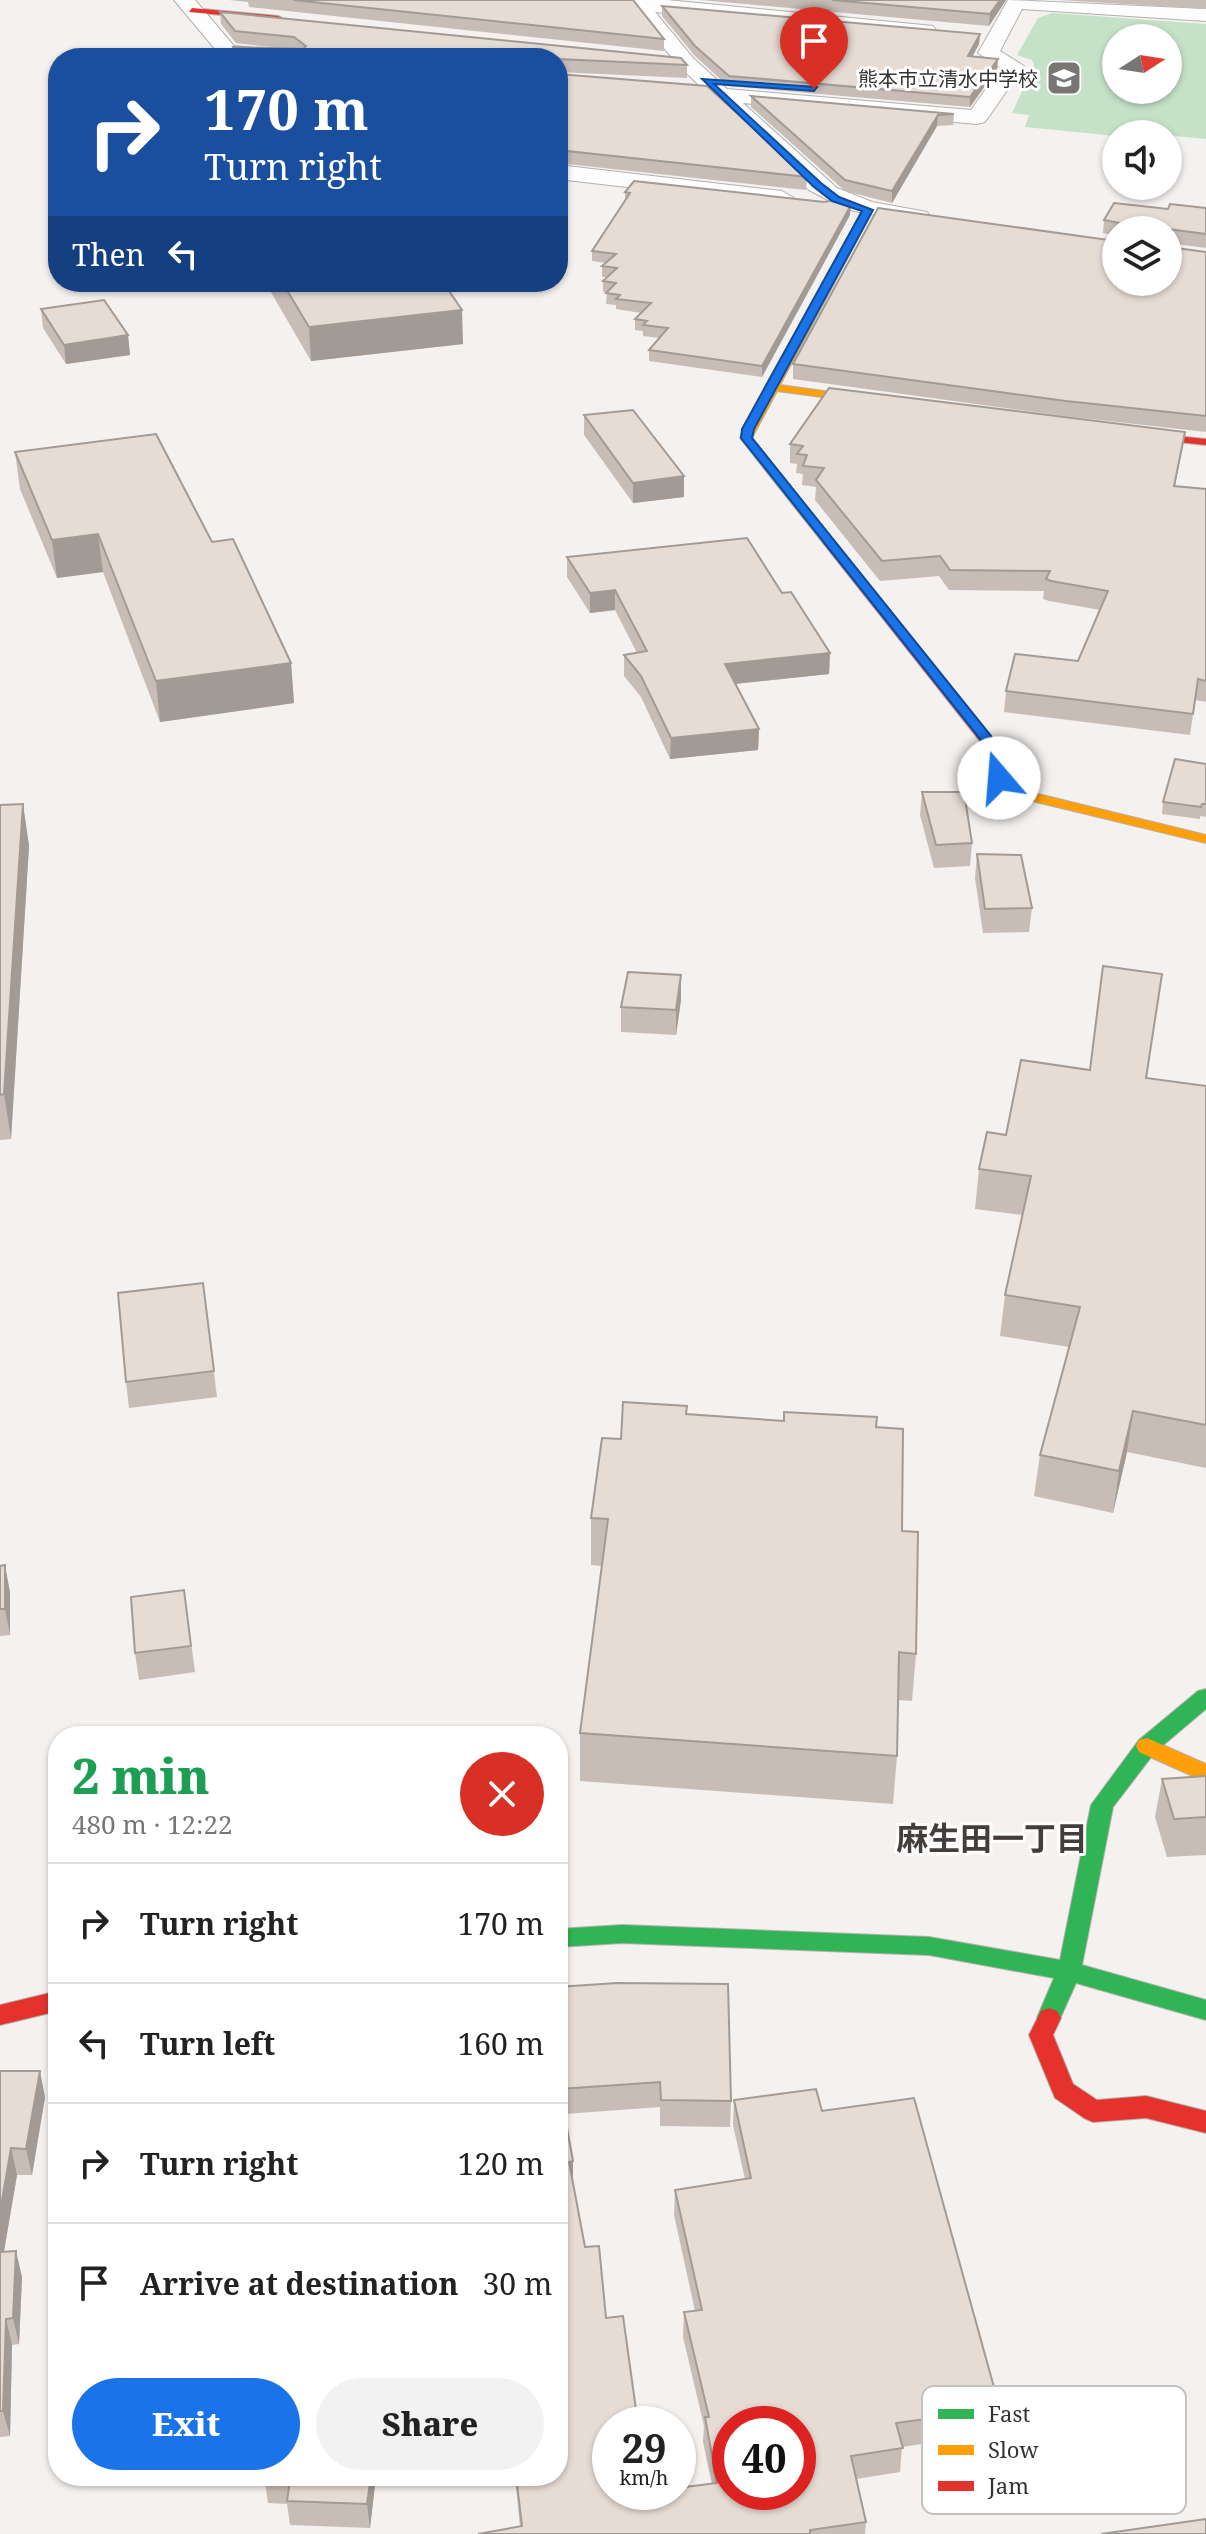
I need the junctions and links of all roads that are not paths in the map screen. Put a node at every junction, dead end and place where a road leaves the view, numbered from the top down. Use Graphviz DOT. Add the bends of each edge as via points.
graph roads {
  1 [pos="637,4"];
  2 [pos="188,5"];
  3 [pos="1206,15"];
  4 [pos="304,21"];
  5 [pos="949,32"];
  6 [pos="225,48"];
  7 [pos="655,59"];
  8 [pos="686,62"];
  9 [pos="675,88"];
  10 [pos="713,88"];
  11 [pos="568,173"];
  12 [pos="835,199"];
  13 [pos="868,210"];
  14 [pos="942,220"];
  15 [pos="772,387"];
  16 [pos="895,404"];
  17 [pos="1111,432"];
  18 [pos="1206,442"];
  19 [pos="1206,839"];
  20 [pos="1206,1697"];
  21 [pos="1147,1746"];
  22 [pos="1206,1774"];
  23 [pos="568,1937"];
  24 [pos="1069,1971"];
  25 [pos="48,2003"];
  26 [pos="1206,2010"];
  27 [pos="0,2015"];
  28 [pos="1206,2122"];
  1 -- 5 [label="street"];
  1 -- 8 [label="street"];
  2 -- 4 [label="street"];
  2 -- 6 [label="street"];
  3 -- 10 [label="street" via="1016,3 988,36 988,53 1013,66 977,117"];
  7 -- 8 [label="street"];
  8 -- 10 [label="street"];
  9 -- 10 [label="street"];
  10 -- 12 [label="street"];
  11 -- 12 [label="street" via="824,202"];
  12 -- 13 [label="street"];
  13 -- 14 [label="street"];
  13 -- 15 [label="street"];
  15 -- 16 [label="street"];
  15 -- 19 [label="street" via="746,438 986,739 999,778 1033,797"];
  17 -- 18 [label="street"];
  20 -- 21 [label="street"];
  21 -- 22 [label="street"];
  21 -- 24 [label="street" via="1102,1805"];
  23 -- 24 [label="street" via="622,1934 929,1946"];
  24 -- 26 [label="street"];
  24 -- 28 [label="street" via="1041,2035 1064,2091 1093,2111 1146,2107"];
  25 -- 27 [label="street"];
}
